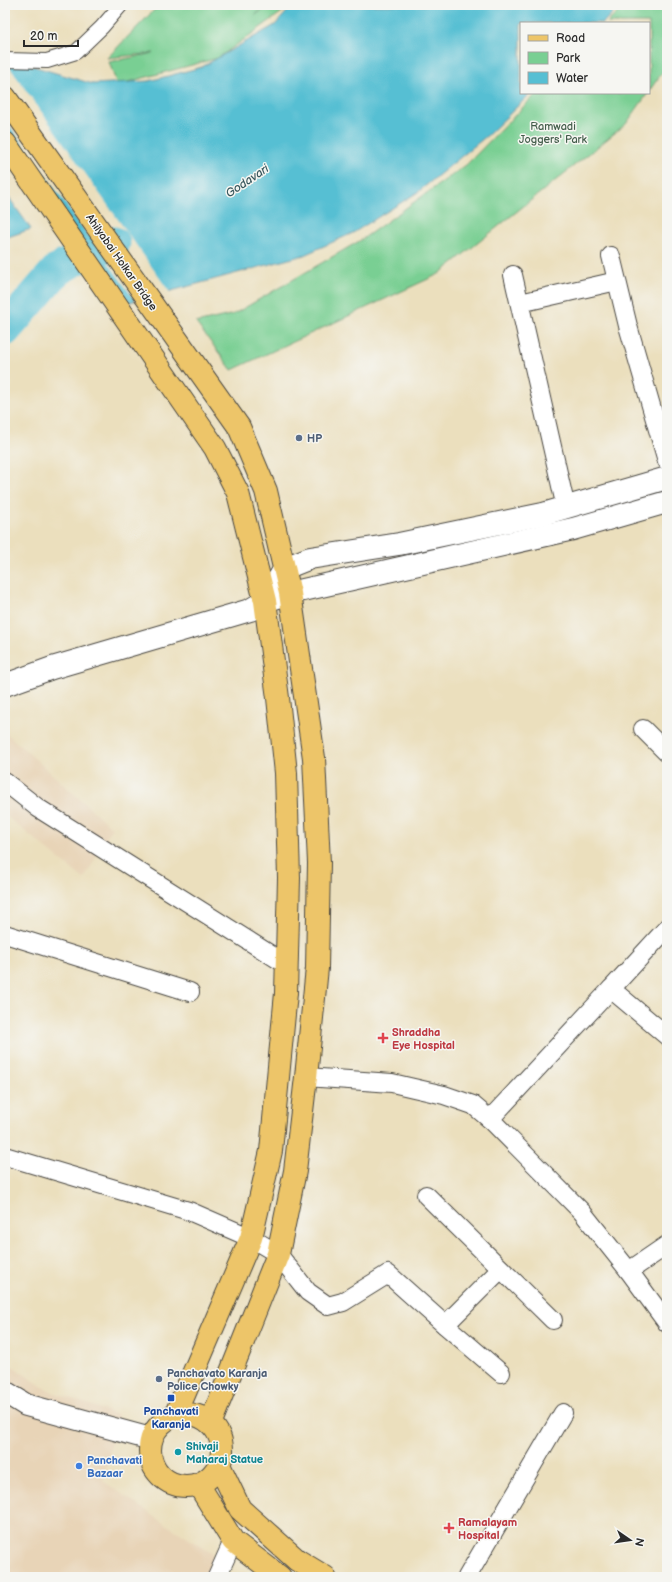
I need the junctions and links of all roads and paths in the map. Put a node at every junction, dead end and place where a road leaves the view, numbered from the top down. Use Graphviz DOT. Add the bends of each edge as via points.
graph roads {
  1 [pos="121,5"];
  2 [pos="5,60"];
  3 [pos="5,97"];
  4 [pos="5,143"];
  5 [pos="611,256"];
  6 [pos="513,275"];
  7 [pos="617,281"];
  8 [pos="520,303"];
  9 [pos="665,472"];
  10 [pos="667,502"];
  11 [pos="566,508"];
  12 [pos="640,510"];
  13 [pos="285,568"];
  14 [pos="290,592"];
  15 [pos="265,601"];
  16 [pos="5,685"];
  17 [pos="644,729"];
  18 [pos="667,753"];
  19 [pos="5,782"];
  20 [pos="667,928"];
  21 [pos="5,934"];
  22 [pos="287,965"];
  23 [pos="610,990"];
  24 [pos="190,992"];
  25 [pos="667,1036"];
  26 [pos="306,1077"];
  27 [pos="490,1119"];
  28 [pos="5,1156"];
  29 [pos="426,1194"];
  30 [pos="251,1238"];
  31 [pos="667,1245"];
  32 [pos="278,1254"];
  33 [pos="501,1269"];
  34 [pos="629,1271"];
  35 [pos="553,1320"];
  36 [pos="667,1323"];
  37 [pos="445,1325"];
  38 [pos="501,1373"];
  39 [pos="5,1392"];
  40 [pos="563,1413"];
  41 [pos="175,1416"];
  42 [pos="211,1422"];
  43 [pos="151,1439"];
  44 [pos="220,1465"];
  45 [pos="198,1484"];
  46 [pos="233,1541"];
  47 [pos="217,1577"];
  48 [pos="280,1577"];
  49 [pos="325,1577"];
  50 [pos="467,1577"];
  1 -- 2 [label="street" via="76,52 47,61"];
  3 -- 13 [label="main road, Ahilyabai Holkar Bridge" via="239,427 266,491"];
  4 -- 15 [label="main road" via="216,448 238,493"];
  5 -- 7 [label="street"];
  6 -- 8 [label="street"];
  7 -- 8 [label="street"];
  7 -- 9 [label="street"];
  8 -- 11 [label="street"];
  9 -- 11 [label="street"];
  9 -- 12 [label="street"];
  10 -- 12 [label="street"];
  11 -- 13 [label="street" via="399,544 310,558"];
  12 -- 14 [label="street" via="573,529"];
  13 -- 14 [label="main road, Ahilyabai Holkar Bridge"];
  13 -- 15 [label="street"];
  14 -- 15 [label="street"];
  14 -- 26 [label="main road, Ahilyabai Holkar Bridge" via="314,758 319,863 317,968"];
  15 -- 16 [label="street" via="250,610 52,668"];
  15 -- 22 [label="main road" via="286,773 289,878"];
  17 -- 18 [label="street"];
  19 -- 22 [label="street" via="38,808"];
  20 -- 23 [label="street"];
  21 -- 24 [label="street"];
  22 -- 30 [label="main road" via="271,1152"];
  23 -- 25 [label="street"];
  23 -- 27 [label="street"];
  26 -- 27 [label="street" via="392,1083 444,1095 473,1105"];
  26 -- 32 [label="main road, Ahilyabai Holkar Bridge" via="295,1171"];
  27 -- 34 [label="street" via="582,1212"];
  28 -- 30 [label="street" via="189,1211"];
  29 -- 33 [label="street"];
  30 -- 32 [label="street"];
  30 -- 41 [label="main road"];
  31 -- 34 [label="street"];
  32 -- 37 [label="street" via="308,1292 328,1306 343,1302 388,1274"];
  32 -- 42 [label="main road, Ahilyabai Holkar Bridge"];
  33 -- 35 [label="street"];
  33 -- 37 [label="street"];
  34 -- 36 [label="street"];
  37 -- 38 [label="street"];
  39 -- 43 [label="street" via="26,1405"];
  40 -- 50 [label="street"];
  41 -- 42 [label="main road" via="189,1412"];
  41 -- 43 [label="main road" via="165,1419 156,1428"];
  42 -- 44 [label="main road" via="222,1442 223,1454"];
  43 -- 45 [label="main road" via="152,1463 159,1474 168,1482 180,1486"];
  44 -- 45 [label="main road" via="213,1475"];
  44 -- 49 [label="main road" via="240,1509 297,1560"];
  45 -- 46 [label="main road"];
  46 -- 47 [label="street"];
  46 -- 48 [label="main road"];
}
